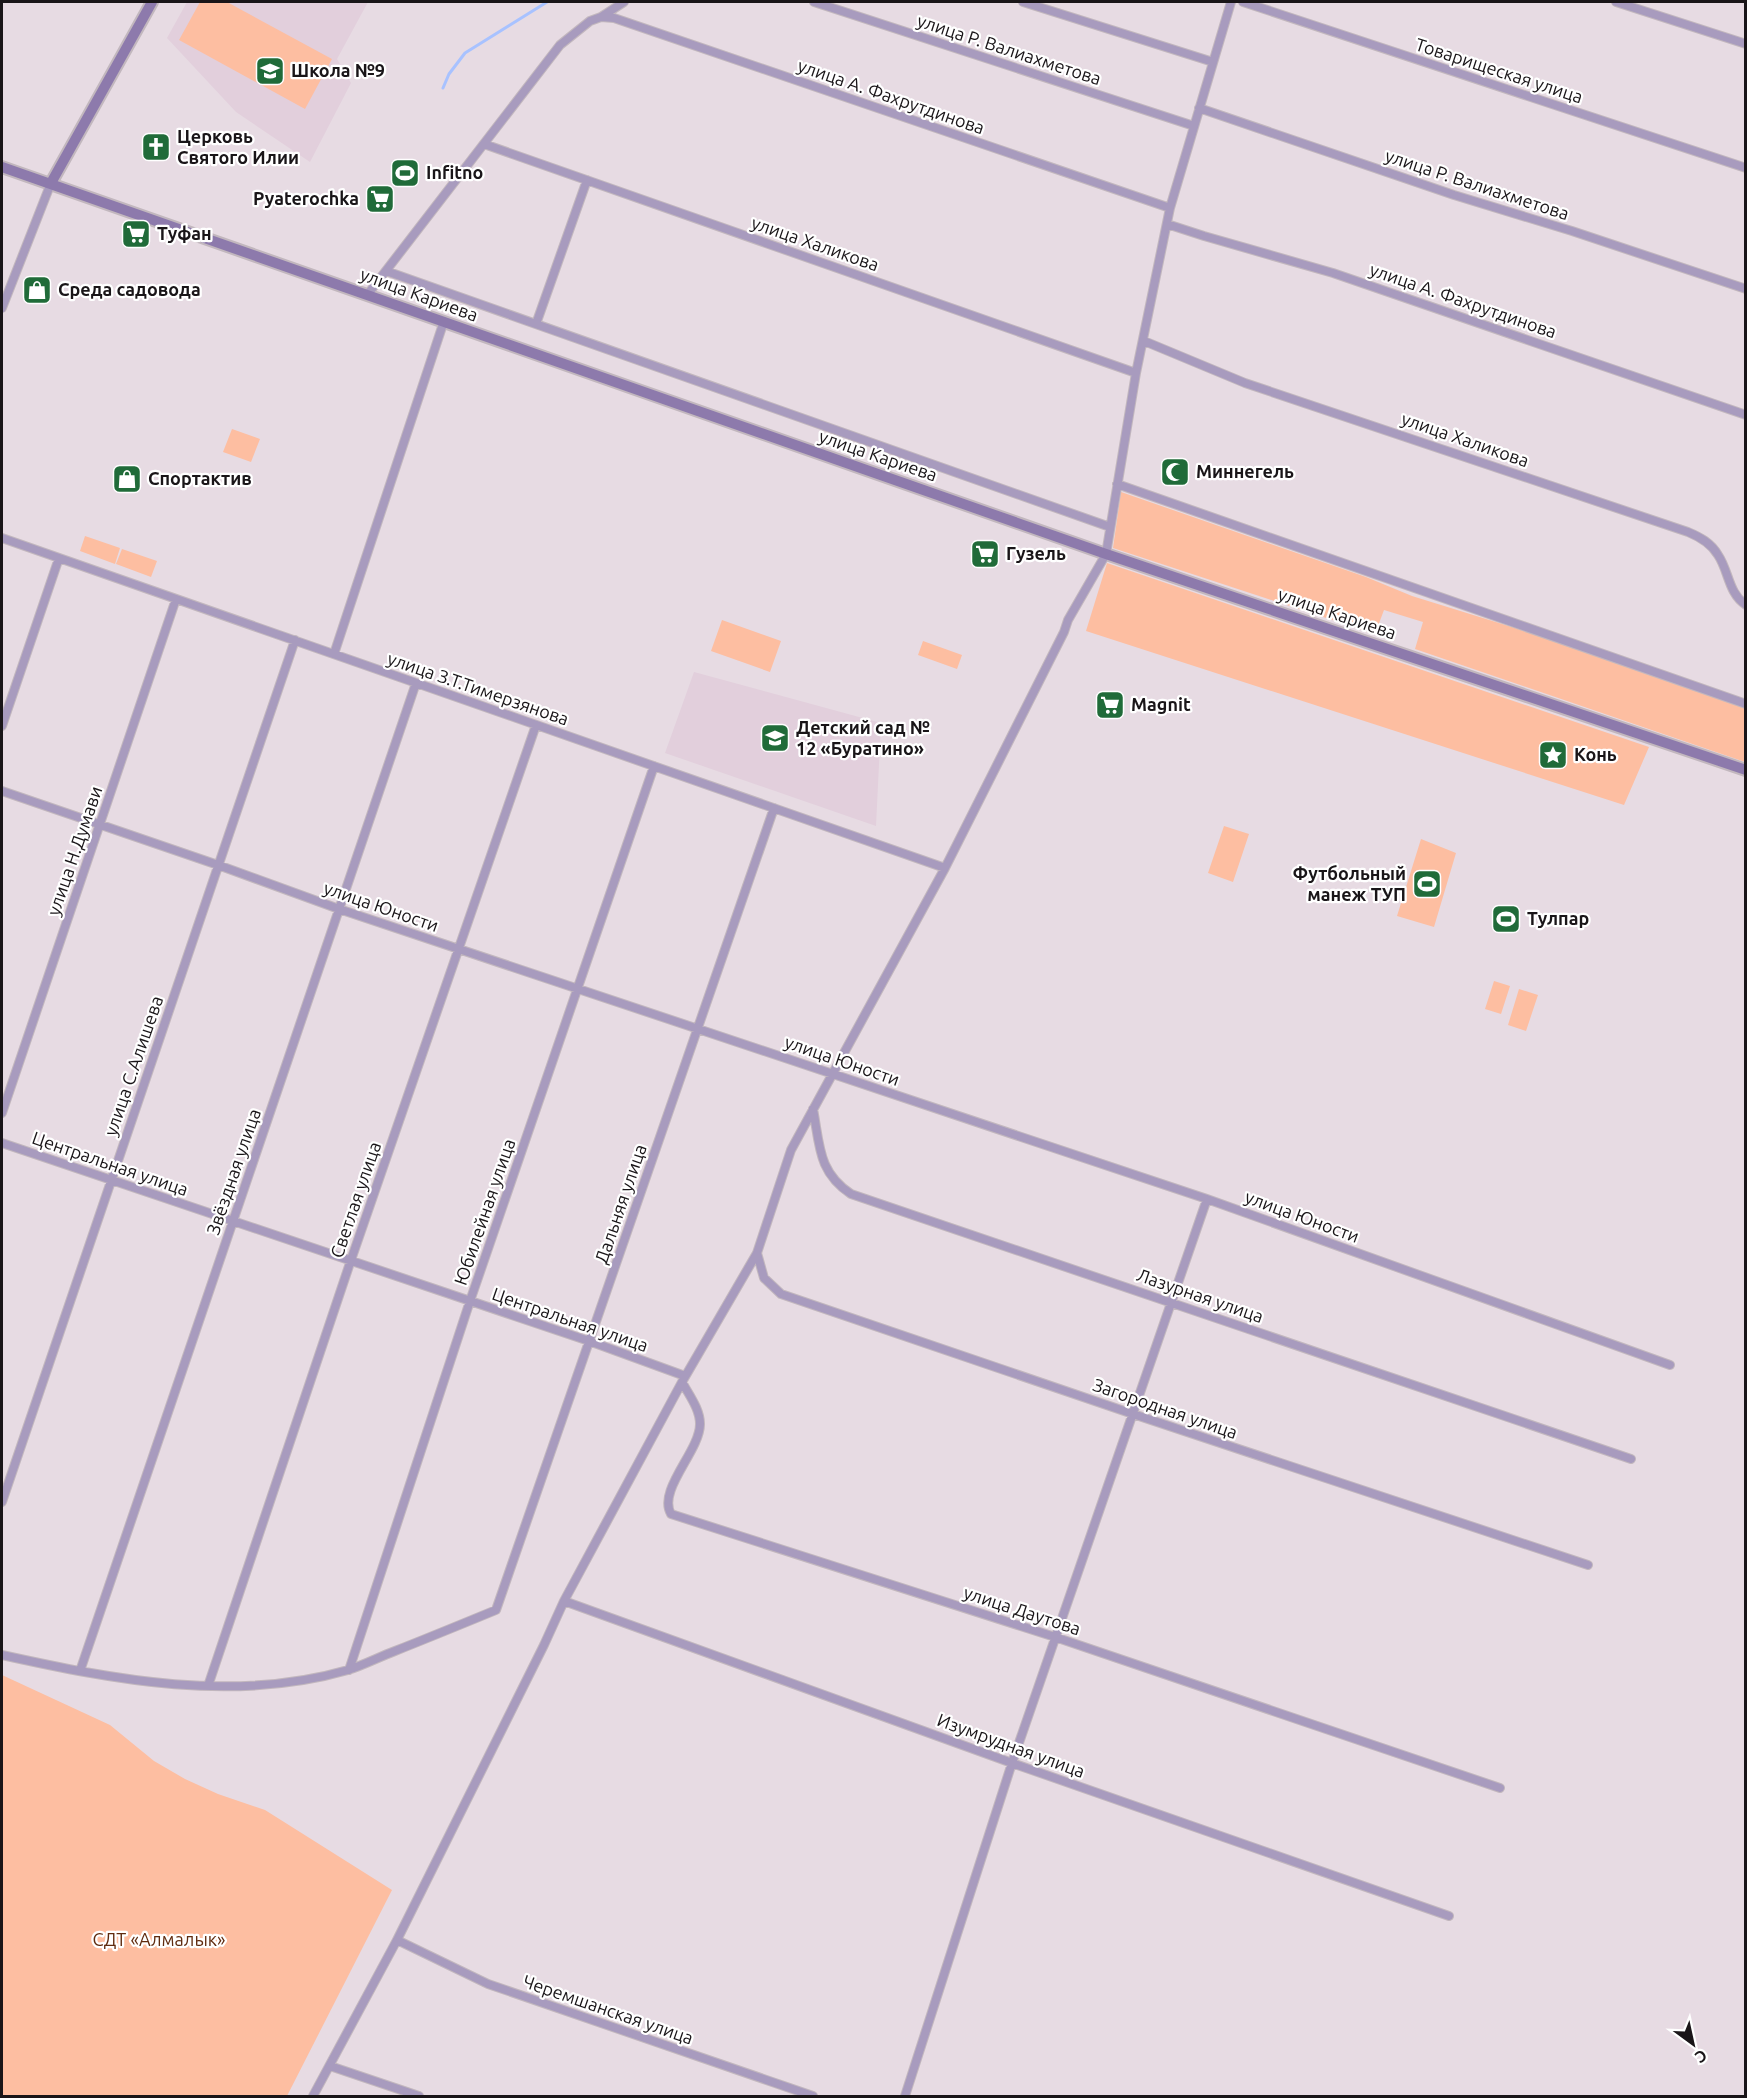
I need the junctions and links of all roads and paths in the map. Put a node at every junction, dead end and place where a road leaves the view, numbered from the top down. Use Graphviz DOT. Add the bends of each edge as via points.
graph roads {
  1 [pos="152,2"];
  2 [pos="624,2"];
  3 [pos="814,2"];
  4 [pos="1023,2"];
  5 [pos="1231,2"];
  6 [pos="1243,2"];
  7 [pos="1616,2"];
  8 [pos="602,17"];
  9 [pos="1746,44"];
  10 [pos="1213,62"];
  11 [pos="1199,108"];
  12 [pos="1194,126"];
  13 [pos="484,144"];
  14 [pos="2,166"];
  15 [pos="1746,168"];
  16 [pos="587,180"];
  17 [pos="51,183"];
  18 [pos="1170,208"];
  19 [pos="1167,224"];
  20 [pos="386,271"];
  21 [pos="1746,289"];
  22 [pos="368,294"];
  23 [pos="2,308"];
  24 [pos="444,321"];
  25 [pos="536,324"];
  26 [pos="1144,341"];
  27 [pos="1136,373"];
  28 [pos="1746,415"];
  29 [pos="1117,484"];
  30 [pos="1110,527"];
  31 [pos="2,538"];
  32 [pos="1106,554"];
  33 [pos="59,558"];
  34 [pos="176,599"];
  35 [pos="1746,605"];
  36 [pos="294,640"];
  37 [pos="334,654"];
  38 [pos="416,683"];
  39 [pos="1746,704"];
  40 [pos="536,725"];
  41 [pos="2,726"];
  42 [pos="654,766"];
  43 [pos="1746,770"];
  44 [pos="2,791"];
  45 [pos="774,808"];
  46 [pos="100,824"];
  47 [pos="218,865"];
  48 [pos="945,868"];
  49 [pos="339,909"];
  50 [pos="459,950"];
  51 [pos="578,989"];
  52 [pos="699,1029"];
  53 [pos="833,1074"];
  54 [pos="813,1109"];
  55 [pos="2,1113"];
  56 [pos="2,1143"];
  57 [pos="111,1180"];
  58 [pos="1207,1199"];
  59 [pos="233,1222"];
  60 [pos="757,1253"];
  61 [pos="351,1260"];
  62 [pos="470,1301"];
  63 [pos="1171,1302"];
  64 [pos="589,1341"];
  65 [pos="1670,1365"];
  66 [pos="684,1379"];
  67 [pos="1133,1414"];
  68 [pos="1631,1459"];
  69 [pos="2,1502"];
  70 [pos="1588,1565"];
  71 [pos="564,1601"];
  72 [pos="1055,1637"];
  73 [pos="2,1655"];
  74 [pos="349,1670"];
  75 [pos="80,1671"];
  76 [pos="208,1686"];
  77 [pos="1012,1763"];
  78 [pos="1500,1788"];
  79 [pos="1449,1916"];
  80 [pos="397,1940"];
  81 [pos="330,2066"];
  82 [pos="314,2097"];
  83 [pos="419,2097"];
  84 [pos="813,2097"];
  85 [pos="905,2097"];
  1 -- 17 [label="main road"];
  2 -- 8 [label="street"];
  3 -- 12 [label="street, улица Р. Валиахметова"];
  4 -- 10 [label="street"];
  5 -- 10 [label="street"];
  6 -- 15 [label="street, Товарищеская улица"];
  7 -- 9 [label="street"];
  8 -- 13 [label="street" via="590,21 560,45"];
  8 -- 18 [label="street, улица А. Фахрутдинова"];
  10 -- 11 [label="street"];
  11 -- 12 [label="street"];
  11 -- 21 [label="street, улица Р. Валиахметова"];
  12 -- 18 [label="street"];
  13 -- 16 [label="street, улица Халикова"];
  13 -- 20 [label="street"];
  14 -- 17 [label="main road, улица Кариева"];
  16 -- 25 [label="street"];
  16 -- 27 [label="street, улица Халикова"];
  17 -- 22 [label="main road, улица Кариева"];
  17 -- 23 [label="street"];
  18 -- 19 [label="street"];
  19 -- 26 [label="street"];
  19 -- 28 [label="street, улица А. Фахрутдинова" via="1333,273"];
  20 -- 22 [label="street"];
  20 -- 25 [label="street"];
  22 -- 24 [label="main road, улица Кариева"];
  24 -- 32 [label="main road, улица Кариева"];
  24 -- 37 [label="street"];
  25 -- 30 [label="street"];
  26 -- 27 [label="street"];
  26 -- 35 [label="street, улица Халикова" via="1245,383 1688,532 1706,542 1719,556 1733,592"];
  27 -- 29 [label="street"];
  29 -- 30 [label="street"];
  29 -- 39 [label="street"];
  30 -- 32 [label="street"];
  31 -- 33 [label="street, улица З.Т.Тимерзянова"];
  32 -- 43 [label="main road, улица Кариева"];
  32 -- 48 [label="street" via="1068,620"];
  33 -- 34 [label="street, улица З.Т.Тимерзянова"];
  33 -- 41 [label="street"];
  34 -- 36 [label="street, улица З.Т.Тимерзянова"];
  34 -- 46 [label="street, улица Н.Думави"];
  36 -- 37 [label="street, улица З.Т.Тимерзянова"];
  36 -- 47 [label="street, улица С.Алишева"];
  37 -- 38 [label="street, улица З.Т.Тимерзянова"];
  38 -- 40 [label="street, улица З.Т.Тимерзянова"];
  38 -- 49 [label="street, Звёздная улица"];
  40 -- 42 [label="street, улица З.Т.Тимерзянова"];
  40 -- 50 [label="street, Светлая улица"];
  42 -- 45 [label="street, улица З.Т.Тимерзянова"];
  42 -- 51 [label="street, Юбилейная улица"];
  44 -- 46 [label="street, улица Юности"];
  45 -- 48 [label="street, улица З.Т.Тимерзянова"];
  45 -- 52 [label="street, Дальняя улица"];
  46 -- 47 [label="street, улица Юности"];
  46 -- 55 [label="street, улица Н.Думави"];
  47 -- 49 [label="street, улица Юности"];
  47 -- 57 [label="street, улица С.Алишева"];
  48 -- 53 [label="street"];
  49 -- 50 [label="street, улица Юности"];
  49 -- 59 [label="street, Звёздная улица"];
  50 -- 51 [label="street, улица Юности"];
  50 -- 61 [label="street, Светлая улица"];
  51 -- 52 [label="street, улица Юности"];
  51 -- 62 [label="street, Юбилейная улица"];
  52 -- 53 [label="street, улица Юности"];
  52 -- 64 [label="street, Дальняя улица"];
  53 -- 54 [label="street"];
  53 -- 58 [label="street, улица Юности"];
  54 -- 60 [label="street" via="790,1150"];
  54 -- 63 [label="street, Лазурная улица" via="828,1173 836,1185 851,1194"];
  56 -- 57 [label="street, Центральная улица"];
  57 -- 59 [label="street, Центральная улица"];
  57 -- 69 [label="street, улица С.Алишева"];
  58 -- 63 [label="street"];
  58 -- 65 [label="street, улица Юности"];
  59 -- 61 [label="street, Центральная улица"];
  59 -- 75 [label="street, Звёздная улица"];
  60 -- 66 [label="street"];
  60 -- 67 [label="street, Загородная улица" via="764,1278 781,1294"];
  61 -- 62 [label="street, Центральная улица"];
  61 -- 76 [label="street, Светлая улица"];
  62 -- 64 [label="street, Центральная улица"];
  62 -- 74 [label="street, Юбилейная улица"];
  63 -- 67 [label="street"];
  63 -- 68 [label="street, Лазурная улица"];
  64 -- 66 [label="street, Центральная улица"];
  64 -- 74 [label="street, Дальняя улица" via="496,1610"];
  66 -- 71 [label="street"];
  66 -- 72 [label="street, улица Даутова" via="700,1422 667,1501 671,1514"];
  67 -- 70 [label="street, Загородная улица"];
  67 -- 72 [label="street"];
  71 -- 77 [label="street, Изумрудная улица"];
  71 -- 80 [label="street"];
  72 -- 77 [label="street"];
  72 -- 78 [label="street, улица Даутова"];
  73 -- 75 [label="street"];
  74 -- 76 [label="street" via="255,1685"];
  75 -- 76 [label="street" via="154,1683"];
  77 -- 79 [label="street, Изумрудная улица"];
  77 -- 85 [label="street"];
  80 -- 81 [label="street"];
  80 -- 84 [label="street, Черемшанская улица" via="488,1984"];
  81 -- 82 [label="street"];
  81 -- 83 [label="street"];
}
